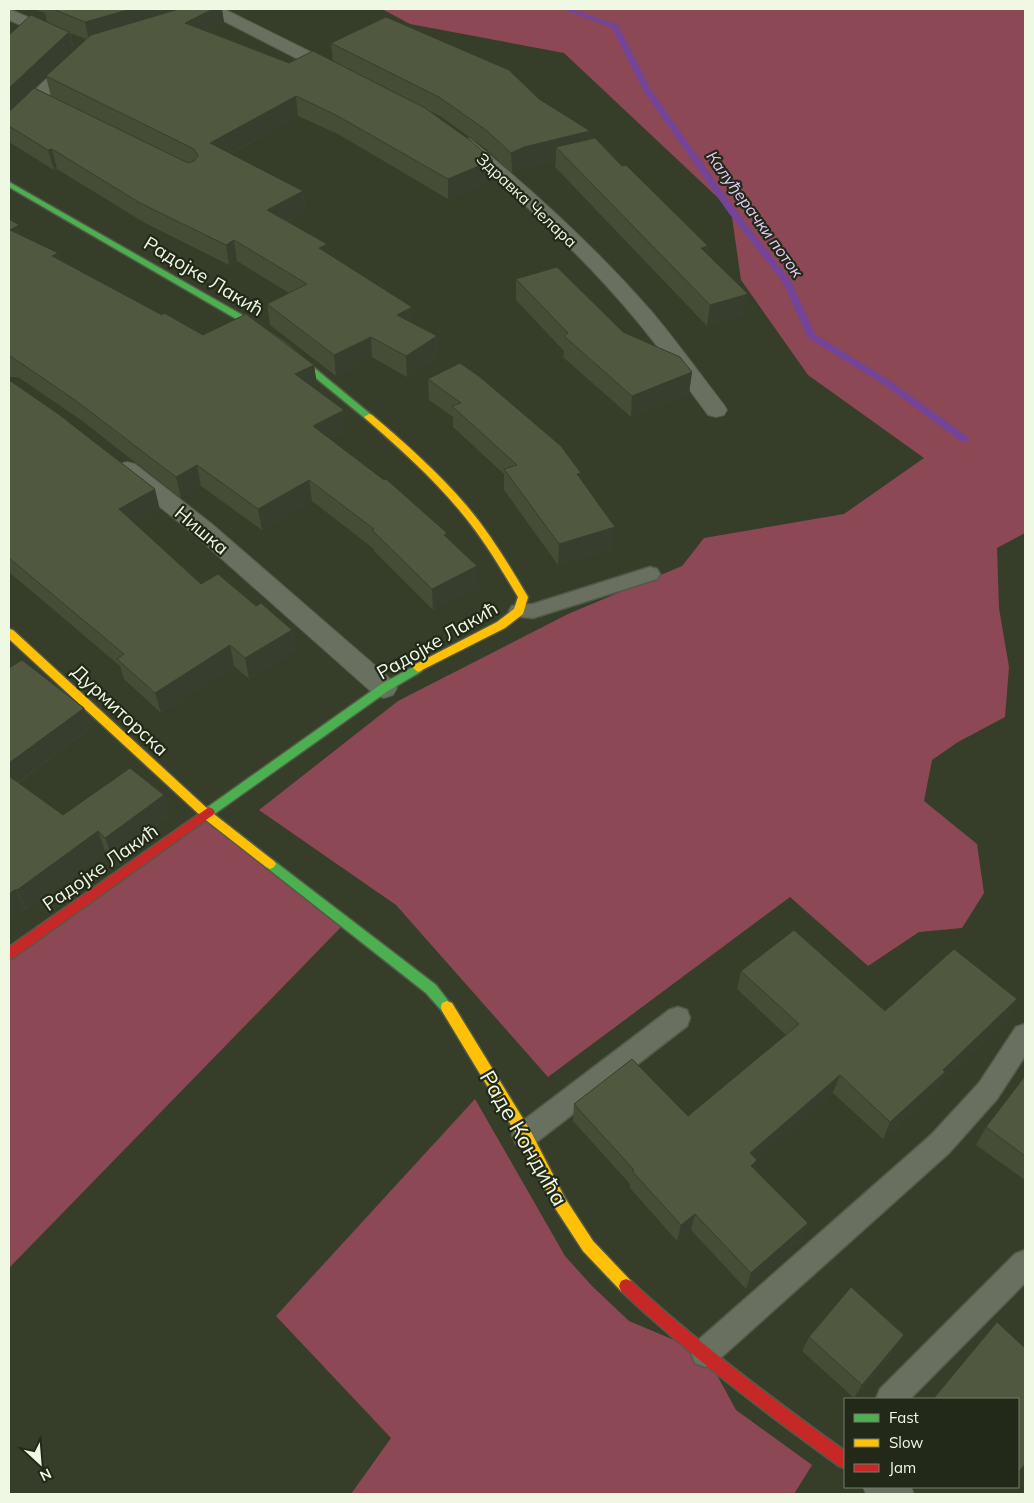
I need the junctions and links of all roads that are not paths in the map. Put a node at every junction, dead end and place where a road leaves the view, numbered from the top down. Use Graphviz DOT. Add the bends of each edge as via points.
graph roads {
  1 [pos="219,10"];
  2 [pos="9,14"];
  3 [pos="198,16"];
  4 [pos="351,79"];
  5 [pos="37,97"];
  6 [pos="54,106"];
  7 [pos="9,124"];
  8 [pos="447,132"];
  9 [pos="9,184"];
  10 [pos="716,410"];
  11 [pos="111,457"];
  12 [pos="650,574"];
  13 [pos="519,612"];
  14 [pos="9,633"];
  15 [pos="384,688"];
  16 [pos="206,814"];
  17 [pos="9,954"];
  18 [pos="678,1018"];
  19 [pos="1025,1035"];
  20 [pos="525,1135"];
  21 [pos="1025,1264"];
  22 [pos="705,1353"];
  23 [pos="891,1398"];
  24 [pos="842,1452"];
  1 -- 3 [label="street"];
  1 -- 4 [label="street"];
  2 -- 5 [label="street" via="79,45"];
  5 -- 6 [label="street"];
  5 -- 7 [label="street"];
  8 -- 10 [label="street, Здравка Челара" via="497,171 592,261 646,318"];
  9 -- 13 [label="street, Радојке Лакић" via="248,322 339,391 398,442 462,507 522,594"];
  11 -- 15 [label="street, Нишка" via="204,530"];
  12 -- 13 [label="lane" via="547,607"];
  13 -- 15 [label="street, Радојке Лакић" via="501,626 452,649"];
  14 -- 16 [label="street, Дурмиторска"];
  15 -- 16 [label="street, Радојке Лакић"];
  16 -- 17 [label="street, Радојке Лакић"];
  16 -- 20 [label="street, Раде Кондића" via="431,989 457,1022"];
  18 -- 20 [label="lane"];
  19 -- 22 [label="lane" via="988,1091 940,1144"];
  20 -- 22 [label="street, Раде Кондића" via="560,1202 588,1246 652,1310"];
  21 -- 23 [label="lane"];
  22 -- 24 [label="street, Раде Кондића" via="760,1399"];
}
